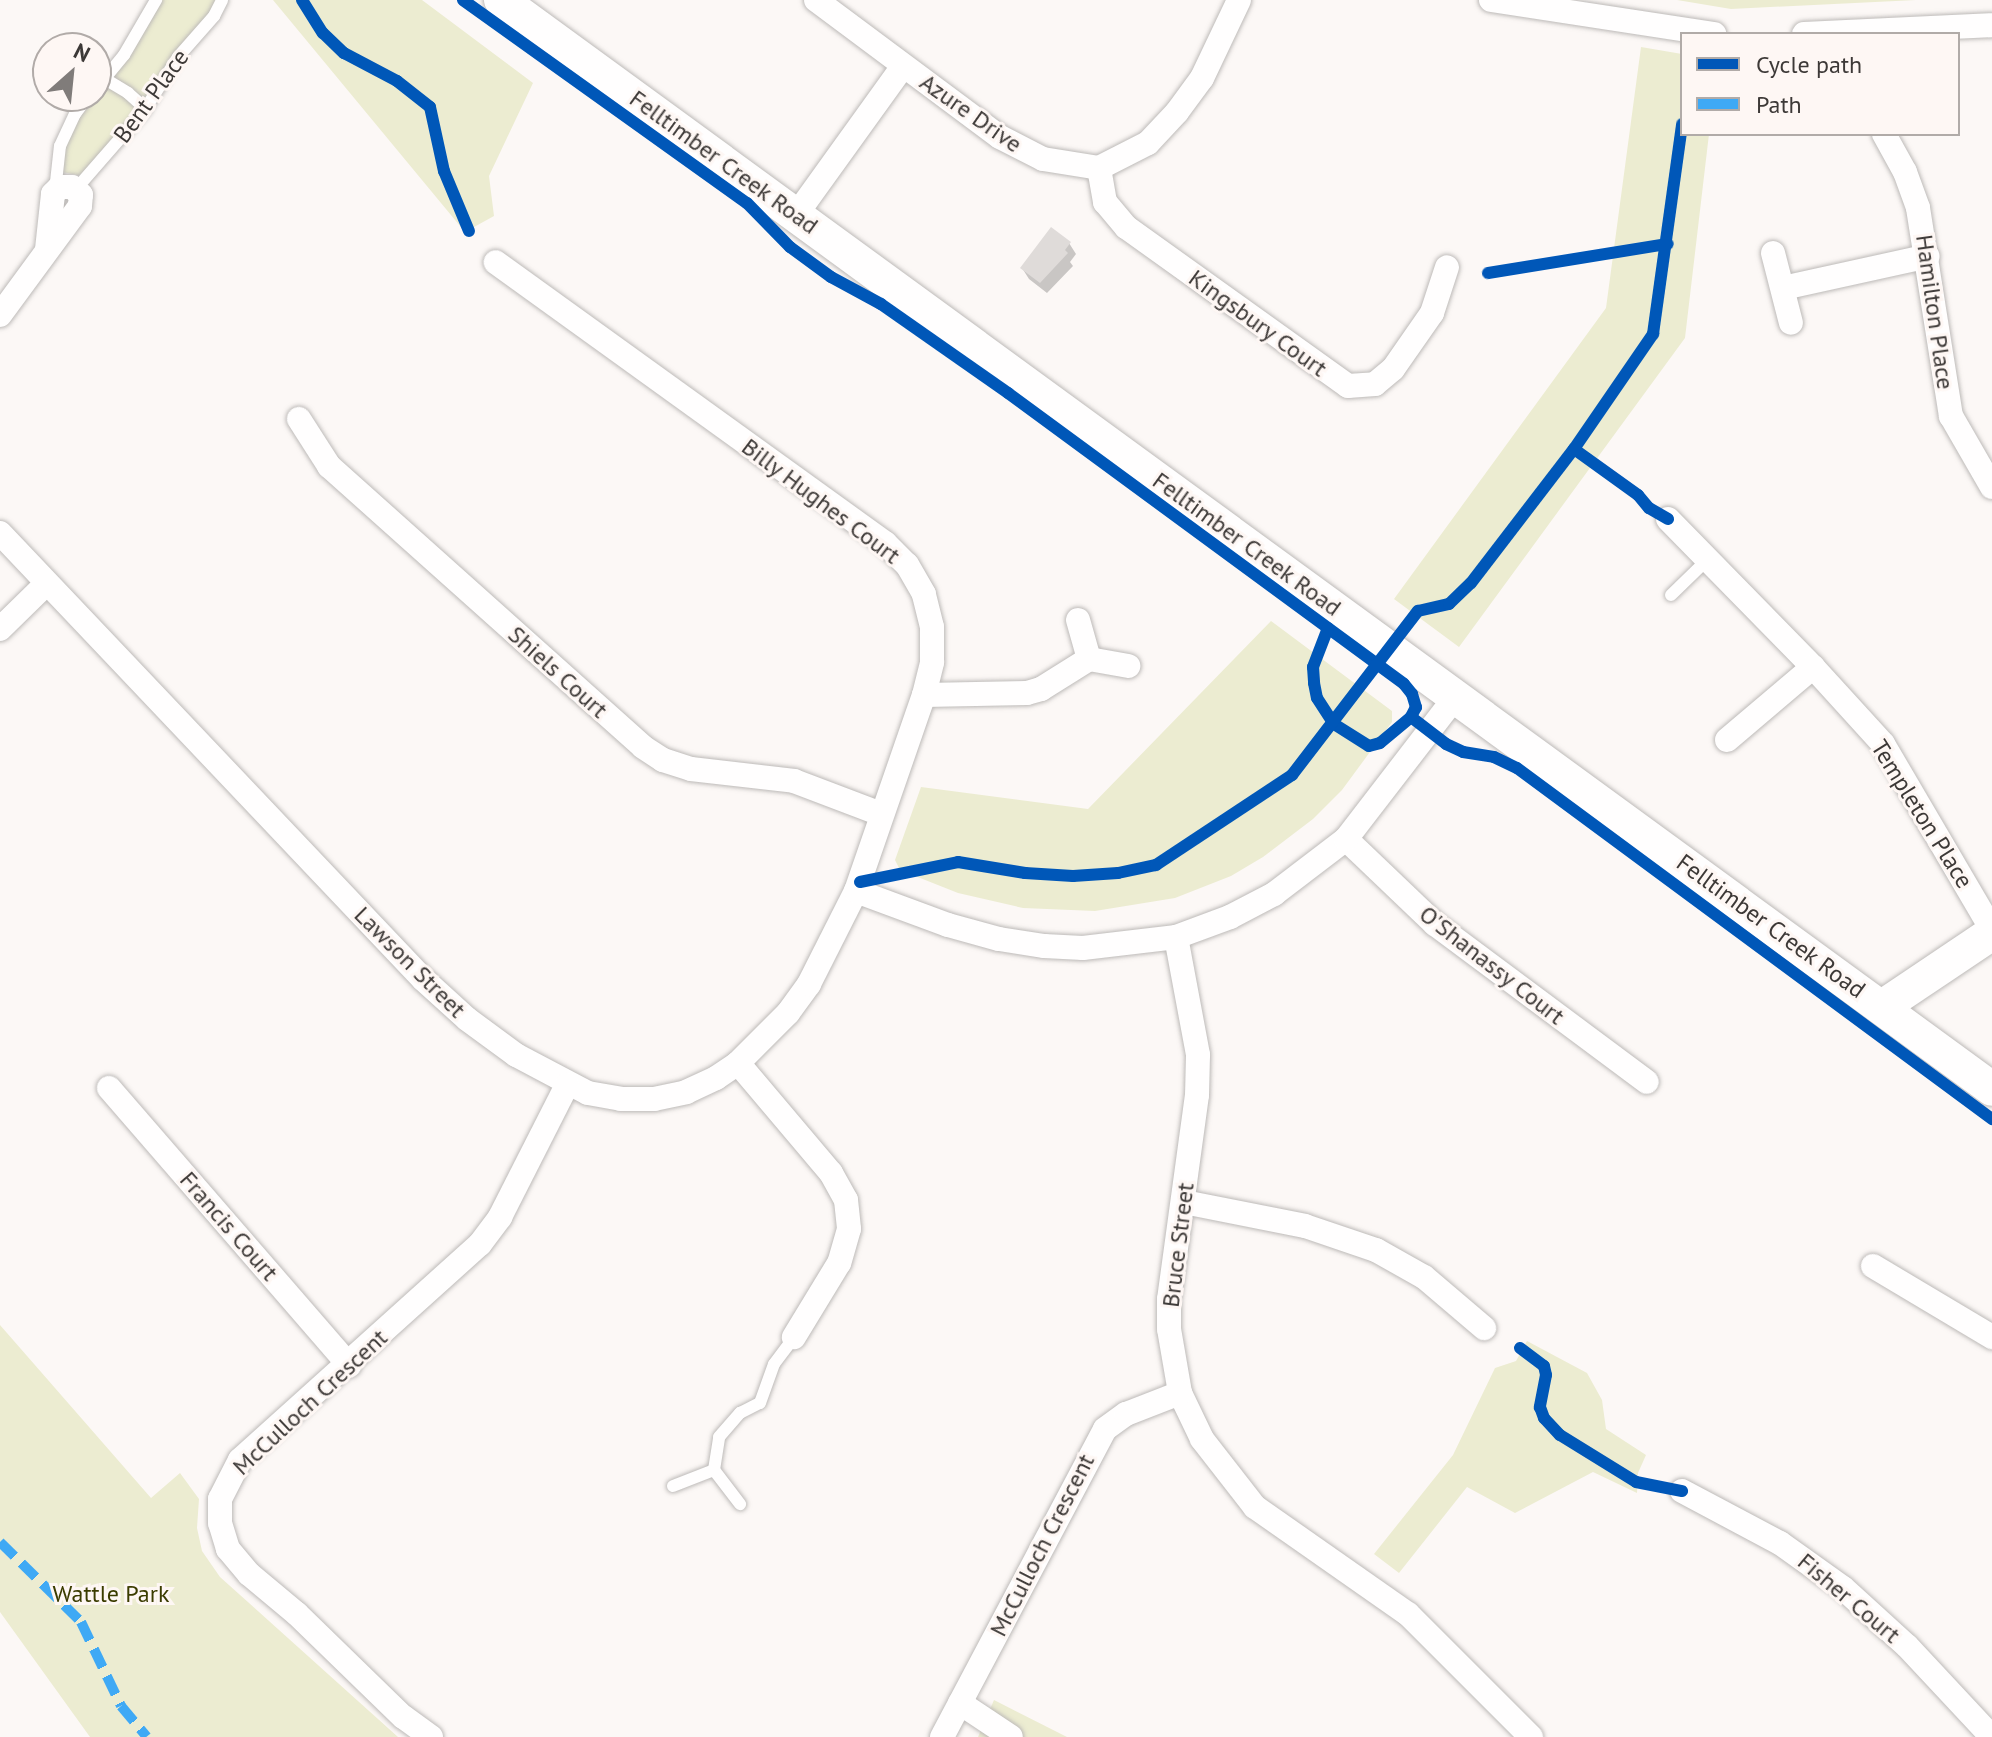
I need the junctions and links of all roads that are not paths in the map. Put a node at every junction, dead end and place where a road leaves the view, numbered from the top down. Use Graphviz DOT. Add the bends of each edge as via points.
graph roads {
  1 [pos="156,0"];
  2 [pos="222,0"];
  3 [pos="501,0"];
  4 [pos="816,0"];
  5 [pos="1239,0"];
  6 [pos="1491,0"];
  7 [pos="1992,25"];
  8 [pos="1701,32"];
  9 [pos="1858,32"];
  10 [pos="112,66"];
  11 [pos="903,66"];
  12 [pos="112,88"];
  13 [pos="146,109"];
  14 [pos="76,112"];
  15 [pos="1885,136"];
  16 [pos="1099,168"];
  17 [pos="66,190"];
  18 [pos="796,215"];
  19 [pos="1773,253"];
  20 [pos="1928,256"];
  21 [pos="496,262"];
  22 [pos="1447,267"];
  23 [pos="1783,288"];
  24 [pos="0,315"];
  25 [pos="1791,323"];
  26 [pos="299,419"];
  27 [pos="1992,487"];
  28 [pos="1668,519"];
  29 [pos="0,533"];
  30 [pos="1708,559"];
  31 [pos="46,584"];
  32 [pos="1671,595"];
  33 [pos="1078,620"];
  34 [pos="0,629"];
  35 [pos="1089,659"];
  36 [pos="1128,666"];
  37 [pos="1813,667"];
  38 [pos="924,695"];
  39 [pos="1456,696"];
  40 [pos="1727,740"];
  41 [pos="881,814"];
  42 [pos="1346,839"];
  43 [pos="856,891"];
  44 [pos="1992,932"];
  45 [pos="1176,937"];
  46 [pos="1882,1007"];
  47 [pos="738,1063"];
  48 [pos="1647,1082"];
  49 [pos="567,1085"];
  50 [pos="109,1088"];
  51 [pos="1992,1089"];
  52 [pos="1184,1202"];
  53 [pos="1873,1266"];
  54 [pos="1484,1328"];
  55 [pos="794,1337"];
  56 [pos="1992,1337"];
  57 [pos="349,1365"];
  58 [pos="1180,1393"];
  59 [pos="714,1470"];
  60 [pos="673,1486"];
  61 [pos="1682,1491"];
  62 [pos="740,1504"];
  63 [pos="960,1703"];
  64 [pos="431,1737"];
  65 [pos="942,1737"];
  66 [pos="1011,1737"];
  67 [pos="1531,1737"];
  68 [pos="1992,1737"];
  1 -- 10 [label="lane, Bent Place"];
  2 -- 13 [label="lane, Bent Place"];
  3 -- 18 [label="main road, Felltimber Creek Road"];
  4 -- 11 [label="street, Azure Drive"];
  5 -- 16 [label="street" via="1217,53 1177,112 1148,143"];
  6 -- 8 [label="street"];
  7 -- 9 [label="street"];
  11 -- 16 [label="street, Azure Drive" via="1023,150 1072,166"];
  11 -- 18 [label="street, Azure Drive"];
  12 -- 13 [label="lane" via="128,93"];
  13 -- 17 [label="lane, Bent Place"];
  14 -- 17 [label="lane" via="60,146"];
  15 -- 20 [label="street, Hamilton Place" via="1918,208"];
  16 -- 22 [label="street, Kingsbury Court" via="1105,202 1126,227 1348,386 1375,384 1393,369 1432,313"];
  17 -- 24 [label="street" via="47,249"];
  18 -- 39 [label="main road, Felltimber Creek Road"];
  19 -- 23 [label="street"];
  20 -- 23 [label="street"];
  20 -- 27 [label="street, Hamilton Place" via="1951,416"];
  21 -- 38 [label="street, Billy Hughes Court" via="885,543 907,565 924,594 932,627 932,662"];
  23 -- 25 [label="street"];
  26 -- 41 [label="street, Shiels Court" via="329,466 643,747 691,769 794,781"];
  28 -- 30 [label="street, Templeton Place"];
  29 -- 31 [label="street, Lawson Street"];
  30 -- 32 [label="lane"];
  30 -- 37 [label="street, Templeton Place"];
  31 -- 34 [label="street"];
  31 -- 49 [label="street, Lawson Street" via="423,979 504,1046"];
  33 -- 35 [label="street"];
  35 -- 36 [label="street"];
  35 -- 38 [label="street" via="1027,693"];
  37 -- 40 [label="street"];
  37 -- 44 [label="street, Templeton Place" via="1883,744"];
  38 -- 41 [label="street, Billy Hughes Court"];
  39 -- 42 [label="street"];
  39 -- 46 [label="main road, Felltimber Creek Road"];
  41 -- 43 [label="street, Billy Hughes Court"];
  42 -- 45 [label="street" via="1274,894"];
  42 -- 48 [label="street, O'Shanassy Court" via="1435,924"];
  43 -- 45 [label="street" via="948,925 1044,946 1083,948"];
  43 -- 47 [label="street, Lawson Street" via="809,984"];
  44 -- 46 [label="main road"];
  45 -- 52 [label="street, Bruce Street" via="1198,1055"];
  46 -- 51 [label="main road, Felltimber Creek Road"];
  47 -- 49 [label="street, Lawson Street" via="686,1092 654,1099 621,1099"];
  47 -- 55 [label="street" via="831,1173 846,1200 849,1229 839,1263"];
  49 -- 57 [label="street, McCulloch Crescent" via="500,1217 480,1244"];
  50 -- 57 [label="street, Francis Court"];
  52 -- 54 [label="street" via="1305,1226 1376,1250 1424,1277"];
  52 -- 58 [label="street, Bruce Street" via="1169,1299"];
  53 -- 56 [label="street"];
  55 -- 59 [label="lane" via="774,1364 760,1403 740,1413 719,1437"];
  57 -- 64 [label="street, McCulloch Crescent" via="240,1460 220,1499 220,1523 228,1549 249,1574"];
  58 -- 63 [label="street, McCulloch Crescent" via="1126,1414 1105,1429"];
  58 -- 67 [label="street, Bruce Street" via="1202,1439 1255,1507 1408,1614"];
  59 -- 60 [label="lane"];
  59 -- 62 [label="lane"];
  61 -- 68 [label="street, Fisher Court" via="1780,1543 1843,1588 1907,1646"];
  63 -- 65 [label="street, McCulloch Crescent"];
  63 -- 66 [label="street"];
}
